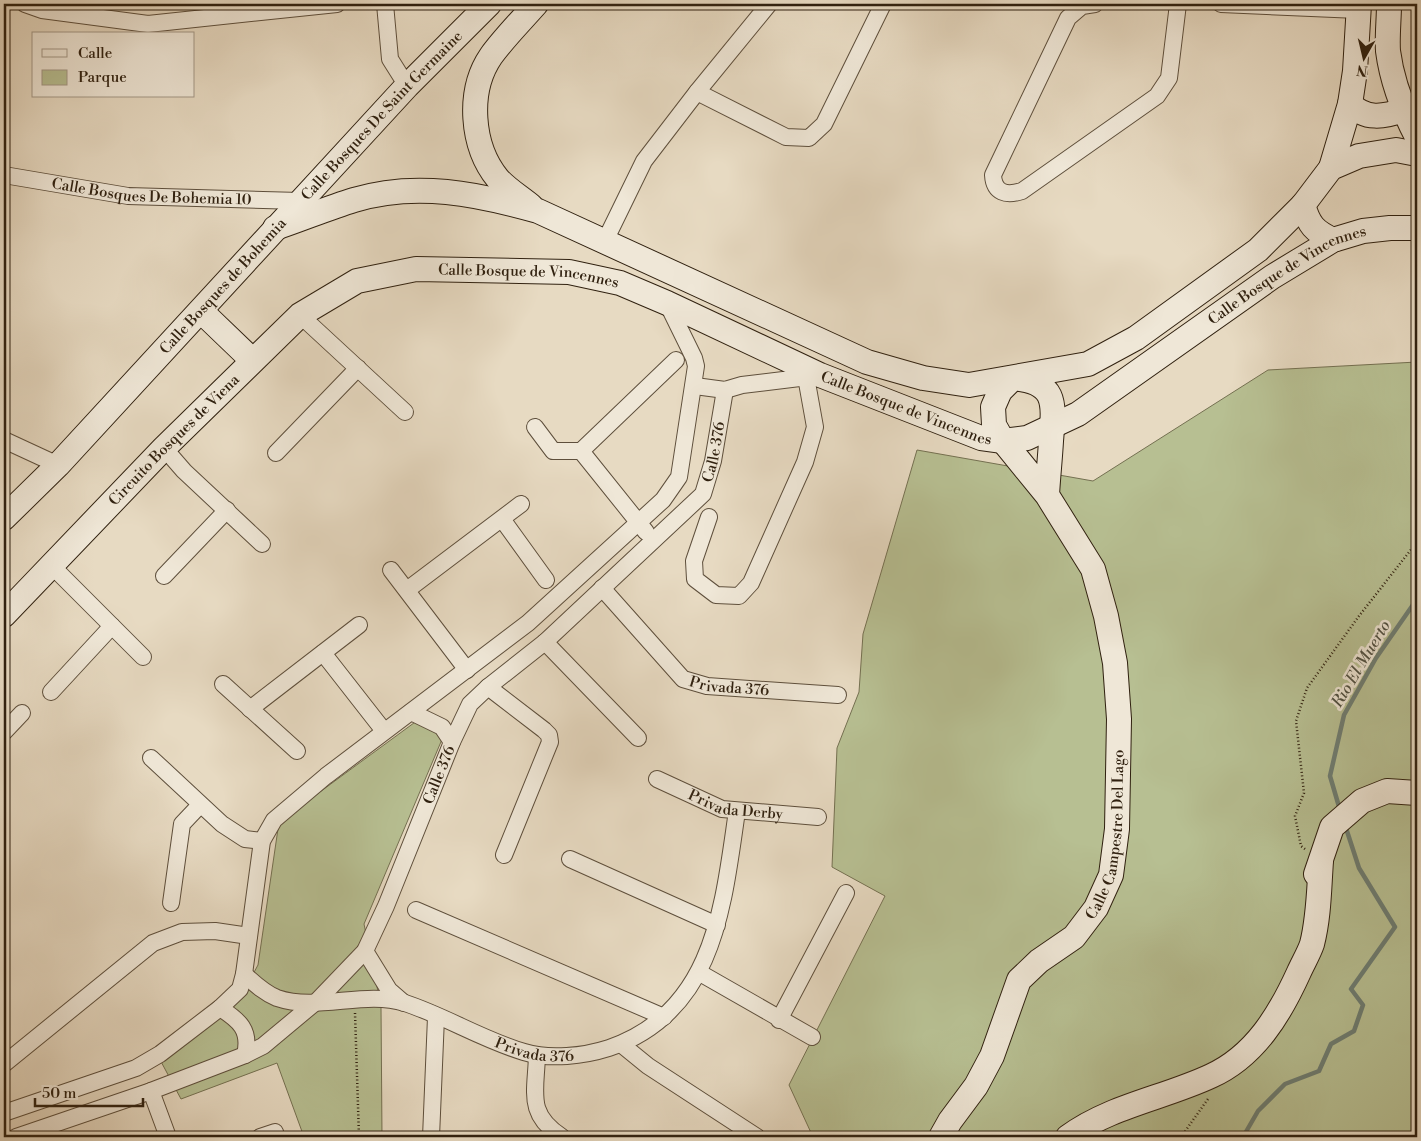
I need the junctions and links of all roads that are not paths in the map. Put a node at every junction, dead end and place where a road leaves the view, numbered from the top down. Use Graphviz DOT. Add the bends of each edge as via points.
graph roads {
  1 [pos="24,4"];
  2 [pos="338,4"];
  3 [pos="385,4"];
  4 [pos="489,4"];
  5 [pos="536,4"];
  6 [pos="769,4"];
  7 [pos="883,4"];
  8 [pos="1095,4"];
  9 [pos="1178,4"];
  10 [pos="1221,4"];
  11 [pos="1389,4"];
  12 [pos="1359,7"];
  13 [pos="407,86"];
  14 [pos="696,92"];
  15 [pos="1350,104"];
  16 [pos="1403,110"];
  17 [pos="1417,137"];
  18 [pos="1417,154"];
  19 [pos="1331,168"];
  20 [pos="4,175"];
  21 [pos="300,201"];
  22 [pos="1303,205"];
  23 [pos="538,212"];
  24 [pos="276,228"];
  25 [pos="1417,228"];
  26 [pos="1334,240"];
  27 [pos="605,241"];
  28 [pos="357,281"];
  29 [pos="667,303"];
  30 [pos="201,311"];
  31 [pos="300,316"];
  32 [pos="252,360"];
  33 [pos="676,360"];
  34 [pos="358,368"];
  35 [pos="813,376"];
  36 [pos="1013,378"];
  37 [pos="694,386"];
  38 [pos="725,390"];
  39 [pos="405,412"];
  40 [pos="1052,426"];
  41 [pos="536,428"];
  42 [pos="4,440"];
  43 [pos="1003,441"];
  44 [pos="164,448"];
  45 [pos="581,452"];
  46 [pos="276,453"];
  47 [pos="58,465"];
  48 [pos="1047,495"];
  49 [pos="521,504"];
  50 [pos="227,510"];
  51 [pos="709,517"];
  52 [pos="4,518"];
  53 [pos="502,519"];
  54 [pos="638,524"];
  55 [pos="653,542"];
  56 [pos="262,544"];
  57 [pos="52,566"];
  58 [pos="391,570"];
  59 [pos="164,576"];
  60 [pos="546,580"];
  61 [pos="602,588"];
  62 [pos="407,590"];
  63 [pos="4,615"];
  64 [pos="112,626"];
  65 [pos="358,626"];
  66 [pos="545,642"];
  67 [pos="323,653"];
  68 [pos="143,657"];
  69 [pos="467,670"];
  70 [pos="223,684"];
  71 [pos="488,687"];
  72 [pos="51,692"];
  73 [pos="838,695"];
  74 [pos="250,709"];
  75 [pos="411,712"];
  76 [pos="22,713"];
  77 [pos="384,731"];
  78 [pos="4,732"];
  79 [pos="638,738"];
  80 [pos="452,742"];
  81 [pos="297,751"];
  82 [pos="151,758"];
  83 [pos="657,780"];
  84 [pos="1417,793"];
  85 [pos="200,805"];
  86 [pos="737,811"];
  87 [pos="818,816"];
  88 [pos="262,841"];
  89 [pos="504,854"];
  90 [pos="570,859"];
  91 [pos="846,893"];
  92 [pos="171,903"];
  93 [pos="416,910"];
  94 [pos="718,925"];
  95 [pos="249,936"];
  96 [pos="365,951"];
  97 [pos="700,973"];
  98 [pos="244,974"];
  99 [pos="317,1001"];
  100 [pos="404,1003"];
  101 [pos="220,1008"];
  102 [pos="436,1017"];
  103 [pos="664,1018"];
  104 [pos="779,1020"];
  105 [pos="812,1037"];
  106 [pos="621,1044"];
  107 [pos="245,1055"];
  108 [pos="537,1055"];
  109 [pos="4,1064"];
  110 [pos="152,1091"];
  111 [pos="4,1113"];
  112 [pos="16,1137"];
  113 [pos="168,1137"];
  114 [pos="431,1137"];
  115 [pos="562,1137"];
  116 [pos="757,1137"];
  117 [pos="941,1137"];
  118 [pos="1068,1137"];
  1 -- 2 [label="street" via="42,10 148,24"];
  3 -- 13 [label="street" via="390,59"];
  4 -- 13 [label="main road, Calle Bosques De Saint Germaine"];
  5 -- 23 [label="main road" via="490,57 476,87 476,123 483,156 498,179"];
  6 -- 14 [label="street"];
  7 -- 14 [label="street" via="824,124 808,138 786,137"];
  8 -- 9 [label="street" via="1082,6 1068,18 993,174 994,184 1000,192 1022,192 1157,96 1169,78"];
  10 -- 12 [label="street"];
  11 -- 16 [label="main road" via="1388,50"];
  12 -- 15 [label="main road"];
  13 -- 21 [label="main road, Calle Bosques De Saint Germaine"];
  14 -- 27 [label="street" via="644,161"];
  15 -- 16 [label="main road" via="1357,112 1369,116 1387,116"];
  15 -- 19 [label="main road"];
  16 -- 17 [label="main road"];
  18 -- 19 [label="main road" via="1396,150 1360,156"];
  19 -- 22 [label="main road, Calle Bosque de Vincennes"];
  20 -- 21 [label="street, Calle Bosques De Bohemia 10" via="128,196"];
  21 -- 24 [label="main road, Calle Bosques De Saint Germaine"];
  22 -- 26 [label="main road" via="1307,220 1318,233"];
  22 -- 36 [label="main road, Calle Bosque de Vincennes" via="1258,250 1136,338 1088,364"];
  23 -- 24 [label="main road, Calle Bosques de Bohemia" via="492,198 446,191 400,191 356,199"];
  23 -- 27 [label="main road, Calle Bosque de Vincennes"];
  24 -- 30 [label="main road, Calle Bosques de Bohemia"];
  25 -- 26 [label="main road, Calle Bosque de Vincennes" via="1362,231"];
  26 -- 40 [label="main road, Calle Bosque de Vincennes" via="1272,277 1078,414"];
  27 -- 36 [label="main road, Calle Bosque de Vincennes" via="867,362 923,378 969,385"];
  28 -- 29 [label="main road, Calle Bosque de Vincennes" via="416,269 569,272 620,283"];
  28 -- 31 [label="main road, Circuito Bosques de Viena"];
  29 -- 35 [label="main road, Calle Bosque de Vincennes"];
  29 -- 37 [label="street, Calle 376" via="696,362"];
  30 -- 32 [label="main road"];
  30 -- 47 [label="main road, Calle Bosques de Bohemia"];
  31 -- 32 [label="main road, Circuito Bosques de Viena"];
  31 -- 34 [label="street"];
  32 -- 44 [label="main road, Circuito Bosques de Viena"];
  33 -- 45 [label="street"];
  34 -- 39 [label="street"];
  34 -- 46 [label="street"];
  35 -- 38 [label="street"];
  35 -- 43 [label="main road, Calle Bosque de Vincennes" via="981,438"];
  35 -- 51 [label="street" via="815,427 805,462 751,583 739,596 716,595 695,579 694,561"];
  36 -- 40 [label="main road" via="1031,380 1046,391 1054,408"];
  36 -- 43 [label="main road, Calle Campestre Del Lago" via="1000,391 993,407 994,425"];
  37 -- 38 [label="street"];
  37 -- 54 [label="street, Calle 376" via="679,477 663,500"];
  38 -- 55 [label="street, Calle 376" via="713,461 703,494"];
  40 -- 43 [label="main road, Calle Bosque de Vincennes" via="1026,438"];
  40 -- 48 [label="main road"];
  41 -- 45 [label="street" via="553,451"];
  42 -- 47 [label="street"];
  43 -- 48 [label="main road, Calle Campestre Del Lago"];
  44 -- 50 [label="street"];
  44 -- 57 [label="main road, Circuito Bosques de Viena"];
  45 -- 54 [label="street"];
  47 -- 52 [label="main road, Calle Bosques de Bohemia"];
  48 -- 117 [label="main road, Calle Campestre Del Lago" via="1093,568 1116,663 1119,728 1117,829 1112,875 1096,908 1074,937 1039,961 1019,980 992,1056"];
  49 -- 53 [label="street"];
  50 -- 56 [label="street"];
  50 -- 59 [label="street"];
  53 -- 60 [label="street"];
  53 -- 62 [label="street"];
  54 -- 55 [label="street"];
  54 -- 69 [label="street, Calle 376" via="528,623"];
  55 -- 61 [label="street, Calle 376"];
  57 -- 63 [label="main road, Circuito Bosques de Viena"];
  57 -- 64 [label="street"];
  58 -- 62 [label="street"];
  61 -- 66 [label="street, Calle 376"];
  61 -- 73 [label="street, Privada 376" via="683,679 707,686"];
  62 -- 69 [label="street"];
  64 -- 68 [label="street"];
  64 -- 72 [label="street"];
  65 -- 67 [label="street"];
  66 -- 71 [label="street, Calle 376"];
  66 -- 79 [label="street"];
  67 -- 74 [label="street"];
  67 -- 77 [label="street"];
  69 -- 75 [label="street, Calle 376"];
  70 -- 74 [label="street"];
  71 -- 80 [label="street, Calle 376" via="470,704"];
  71 -- 89 [label="street" via="544,730 550,742"];
  74 -- 81 [label="street"];
  75 -- 77 [label="street, Calle 376"];
  75 -- 80 [label="street" via="442,727"];
  76 -- 78 [label="street"];
  77 -- 88 [label="street, Calle 376" via="291,804 274,820"];
  80 -- 96 [label="street, Calle 376"];
  82 -- 85 [label="street"];
  83 -- 86 [label="street, Privada Derby" via="722,809"];
  84 -- 118 [label="main road" via="1387,792 1362,801 1332,826 1304,904 1289,993 1257,1043 1212,1076 1111,1113"];
  85 -- 88 [label="street" via="246,839"];
  85 -- 92 [label="street" via="182,824"];
  86 -- 87 [label="street, Privada Derby"];
  86 -- 94 [label="street, Privada 376"];
  88 -- 95 [label="street, Calle 376"];
  90 -- 94 [label="street"];
  91 -- 104 [label="street"];
  93 -- 103 [label="street"];
  94 -- 97 [label="street, Privada 376"];
  95 -- 98 [label="street, Calle 376"];
  95 -- 109 [label="street" via="215,931 182,932 153,944"];
  96 -- 99 [label="street, Calle 376"];
  96 -- 100 [label="street" via="389,990"];
  97 -- 103 [label="street, Privada 376"];
  97 -- 104 [label="street"];
  98 -- 99 [label="street" via="276,998 295,1003"];
  98 -- 101 [label="street, Calle 376" via="240,989"];
  99 -- 100 [label="street" via="380,999"];
  99 -- 107 [label="street, Calle 376" via="263,1046"];
  100 -- 102 [label="street, Privada 376"];
  101 -- 107 [label="street" via="233,1016 245,1030 248,1042"];
  101 -- 111 [label="street, Calle 376" via="160,1054 136,1068"];
  102 -- 108 [label="street, Privada 376" via="524,1053"];
  102 -- 114 [label="street"];
  103 -- 106 [label="street, Privada 376"];
  104 -- 105 [label="street"];
  106 -- 108 [label="street, Privada 376" via="573,1056"];
  106 -- 116 [label="street" via="648,1066"];
  107 -- 110 [label="street, Calle 376"];
  108 -- 115 [label="street" via="536,1108 541,1120"];
  110 -- 112 [label="street, Calle 376"];
  110 -- 113 [label="street"];
}
